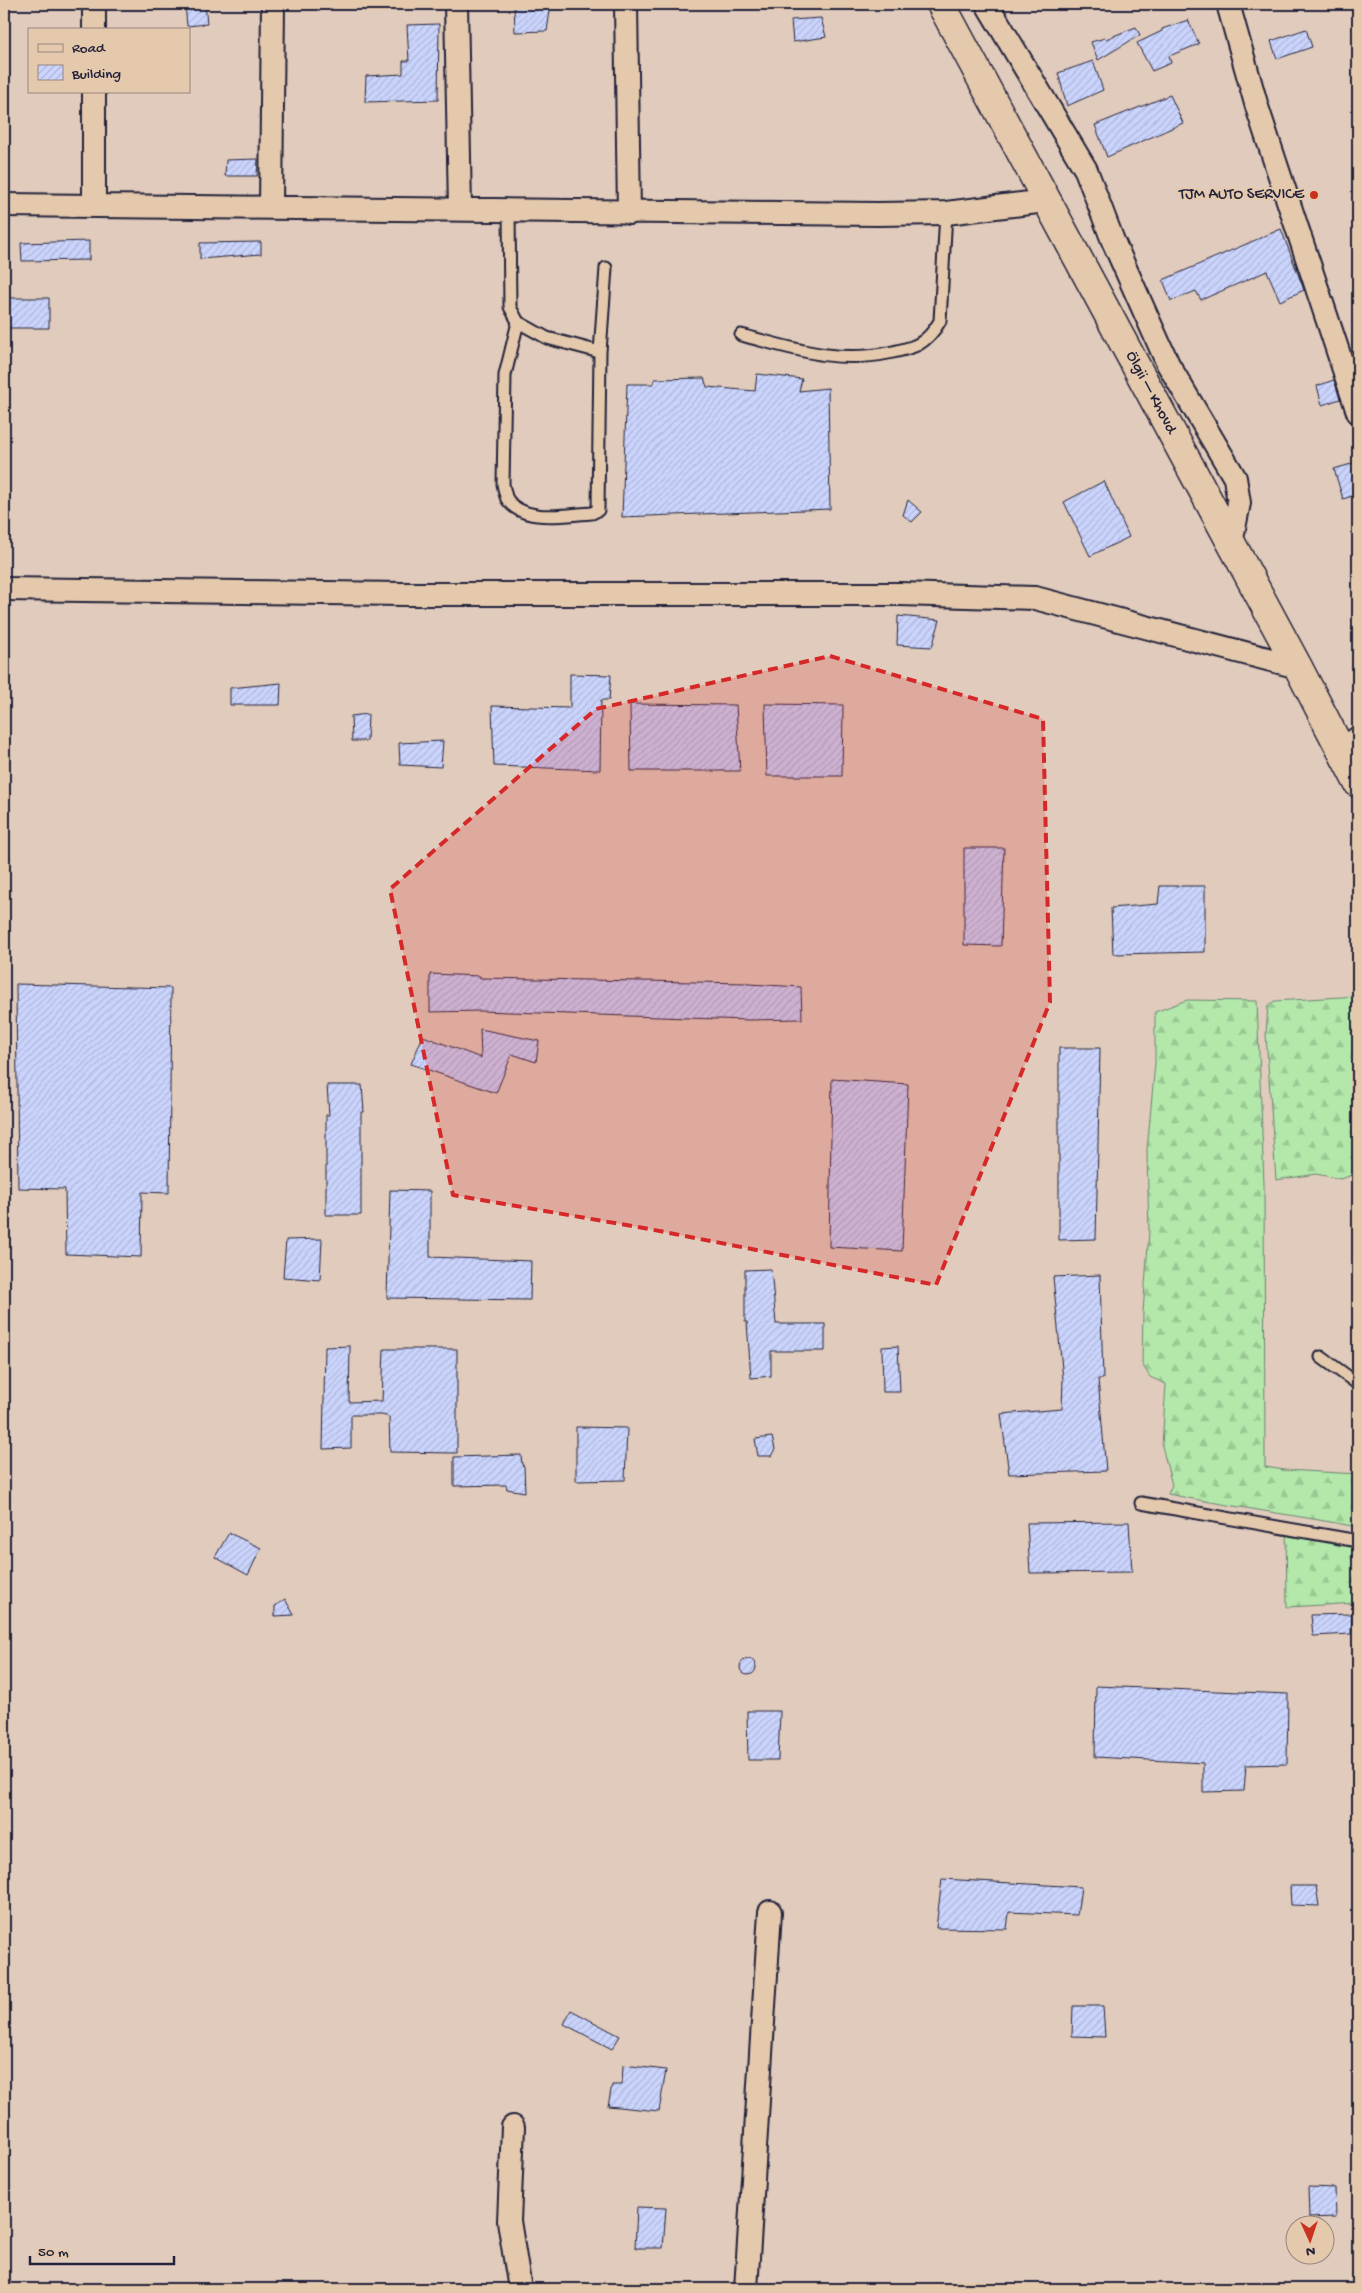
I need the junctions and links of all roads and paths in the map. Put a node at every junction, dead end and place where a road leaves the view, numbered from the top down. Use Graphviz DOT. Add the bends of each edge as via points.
graph roads {
  1 [pos="94,4"];
  2 [pos="273,4"];
  3 [pos="456,4"];
  4 [pos="626,4"];
  5 [pos="941,4"];
  6 [pos="987,4"];
  7 [pos="1228,4"];
  8 [pos="94,28"];
  9 [pos="94,92"];
  10 [pos="1046,201"];
  11 [pos="4,205"];
  12 [pos="94,206"];
  13 [pos="271,207"];
  14 [pos="460,209"];
  15 [pos="509,210"];
  16 [pos="629,213"];
  17 [pos="946,213"];
  18 [pos="606,268"];
  19 [pos="518,322"];
  20 [pos="741,335"];
  21 [pos="600,352"];
  22 [pos="1358,412"];
  23 [pos="1231,543"];
  24 [pos="4,589"];
  25 [pos="1298,668"];
  26 [pos="1350,744"];
  27 [pos="1358,783"];
  28 [pos="1321,1357"];
  29 [pos="1358,1384"];
  30 [pos="1141,1503"];
  31 [pos="1358,1541"];
  32 [pos="770,1912"];
  33 [pos="513,2127"];
  34 [pos="520,2289"];
  35 [pos="746,2289"];
  1 -- 8 [label="street"];
  2 -- 13 [label="street"];
  3 -- 14 [label="street"];
  4 -- 16 [label="street"];
  5 -- 10 [label="highway, Ölgii — Khovd"];
  6 -- 23 [label="street" via="1086,170 1113,242 1168,364 1235,478 1239,503"];
  7 -- 22 [label="street" via="1257,107"];
  9 -- 12 [label="street"];
  10 -- 17 [label="street"];
  10 -- 23 [label="highway, Ölgii — Khovd"];
  11 -- 12 [label="street"];
  12 -- 13 [label="street"];
  13 -- 14 [label="street"];
  14 -- 15 [label="street"];
  15 -- 16 [label="street"];
  15 -- 19 [label="lane" via="510,307"];
  16 -- 17 [label="street"];
  17 -- 20 [label="lane" via="940,321 924,342 870,357 842,358"];
  18 -- 21 [label="lane"];
  19 -- 21 [label="lane" via="547,338"];
  19 -- 21 [label="lane" via="505,375 503,484 507,499 519,510 533,515 592,513 598,510"];
  23 -- 25 [label="highway, Ölgii — Khovd"];
  24 -- 25 [label="street" via="403,594 900,594 1034,598"];
  25 -- 26 [label="highway, Ölgii — Khovd"];
  26 -- 27 [label="highway, Ölgii — Khovd"];
  28 -- 29 [label="lane"];
  30 -- 31 [label="lane"];
  32 -- 35 [label="street"];
  33 -- 34 [label="street" via="509,2221"];
}
